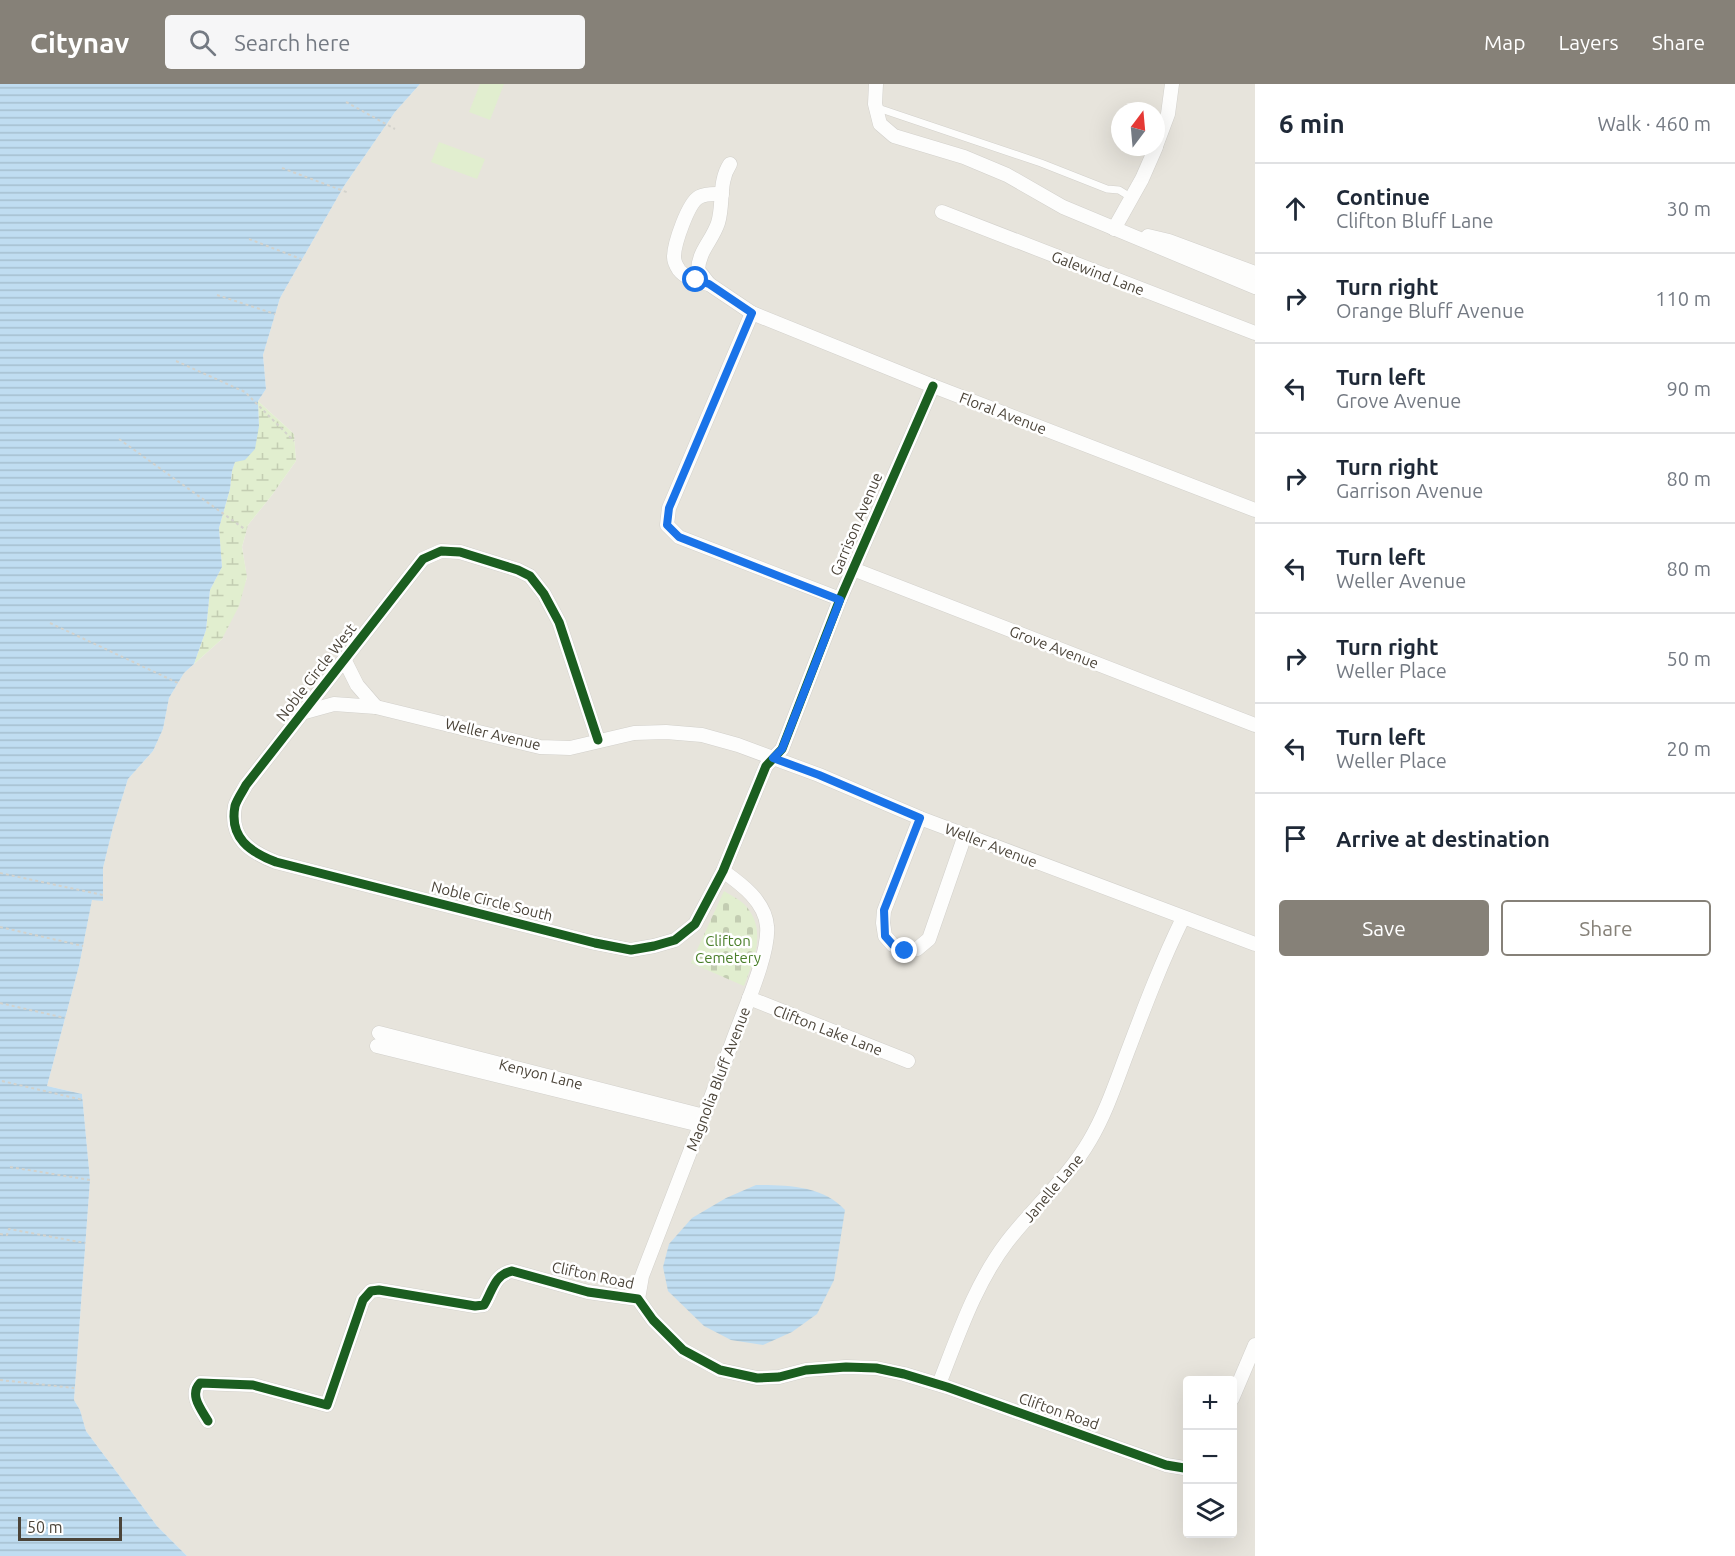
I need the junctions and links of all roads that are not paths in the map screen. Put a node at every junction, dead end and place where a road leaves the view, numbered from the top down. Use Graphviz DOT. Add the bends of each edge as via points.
graph roads {
  1 [pos="876,84"];
  2 [pos="1172,84"];
  3 [pos="876,107"];
  4 [pos="1165,122"];
  5 [pos="1151,156"];
  6 [pos="730,164"];
  7 [pos="722,194"];
  8 [pos="1132,198"];
  9 [pos="942,212"];
  10 [pos="1114,229"];
  11 [pos="1255,273"];
  12 [pos="709,284"];
  13 [pos="1255,287"];
  14 [pos="752,313"];
  15 [pos="1255,333"];
  16 [pos="933,386"];
  17 [pos="1255,510"];
  18 [pos="853,569"];
  19 [pos="840,600"];
  20 [pos="345,661"];
  21 [pos="376,707"];
  22 [pos="305,712"];
  23 [pos="1255,725"];
  24 [pos="598,740"];
  25 [pos="773,758"];
  26 [pos="920,818"];
  27 [pos="235,824"];
  28 [pos="965,835"];
  29 [pos="723,871"];
  30 [pos="1183,918"];
  31 [pos="1255,944"];
  32 [pos="749,998"];
  33 [pos="378,1039"];
  34 [pos="908,1061"];
  35 [pos="702,1120"];
  36 [pos="638,1299"];
  37 [pos="1255,1345"];
  38 [pos="939,1384"];
  39 [pos="1237,1389"];
  40 [pos="208,1422"];
  41 [pos="1183,1468"];
  1 -- 3 [label="street"];
  2 -- 4 [label="street"];
  3 -- 8 [label="lane" via="1119,190"];
  3 -- 10 [label="street" via="880,123 894,136 1007,175 1063,207"];
  5 -- 8 [label="street"];
  6 -- 7 [label="street"];
  7 -- 12 [label="street" via="713,237 698,261 698,270"];
  7 -- 12 [label="street, Floral Avenue" via="699,196 689,207 674,257 681,272"];
  8 -- 10 [label="street"];
  9 -- 15 [label="street, Galewind Lane"];
  10 -- 11 [label="street" via="1169,241"];
  10 -- 13 [label="street"];
  12 -- 14 [label="street, Floral Avenue"];
  14 -- 16 [label="street, Floral Avenue"];
  14 -- 19 [label="street" via="669,508 667,525 679,537"];
  16 -- 17 [label="street, Floral Avenue"];
  16 -- 18 [label="street, Garrison Avenue"];
  18 -- 19 [label="street, Garrison Avenue"];
  18 -- 23 [label="street, Grove Avenue"];
  19 -- 25 [label="street, Garrison Avenue" via="782,749"];
  20 -- 21 [label="street" via="357,685"];
  20 -- 22 [label="street, Noble Circle West"];
  20 -- 24 [label="street, Noble Circle West" via="423,559 441,551 460,552 518,570 530,576 559,622"];
  21 -- 22 [label="street, Weller Avenue" via="334,705"];
  21 -- 24 [label="street, Weller Avenue" via="540,747 570,748"];
  22 -- 27 [label="street, Noble Circle West" via="246,785 235,805"];
  24 -- 25 [label="street, Weller Avenue" via="634,733 702,735"];
  25 -- 26 [label="street, Weller Avenue"];
  25 -- 29 [label="street, Garrison Avenue" via="766,766"];
  26 -- 28 [label="street, Weller Avenue"];
  26 -- 28 [label="street" via="884,910 885,936 905,951 917,949 929,939"];
  27 -- 29 [label="street, Noble Circle South" via="242,842 258,855 276,862 631,950 675,940 695,924"];
  28 -- 30 [label="street, Weller Avenue"];
  29 -- 32 [label="street, Magnolia Bluff Avenue" via="759,904 768,924 766,949"];
  30 -- 31 [label="street, Weller Avenue"];
  30 -- 38 [label="street, Janelle Lane" via="1160,965 1105,1111 1091,1138 1076,1163 990,1266"];
  32 -- 34 [label="street, Clifton Lake Lane"];
  32 -- 35 [label="street, Magnolia Bluff Avenue"];
  33 -- 35 [label="street"];
  35 -- 36 [label="street, Magnolia Bluff Avenue" via="642,1276"];
  36 -- 38 [label="street, Clifton Road" via="683,1350 720,1370 757,1378 806,1370 876,1368"];
  36 -- 40 [label="street, Clifton Road" via="588,1292 512,1270 497,1279 484,1305 371,1291 363,1300 327,1405 253,1386 200,1383 195,1396"];
  37 -- 39 [label="street"];
  38 -- 41 [label="street, Clifton Road"];
}
